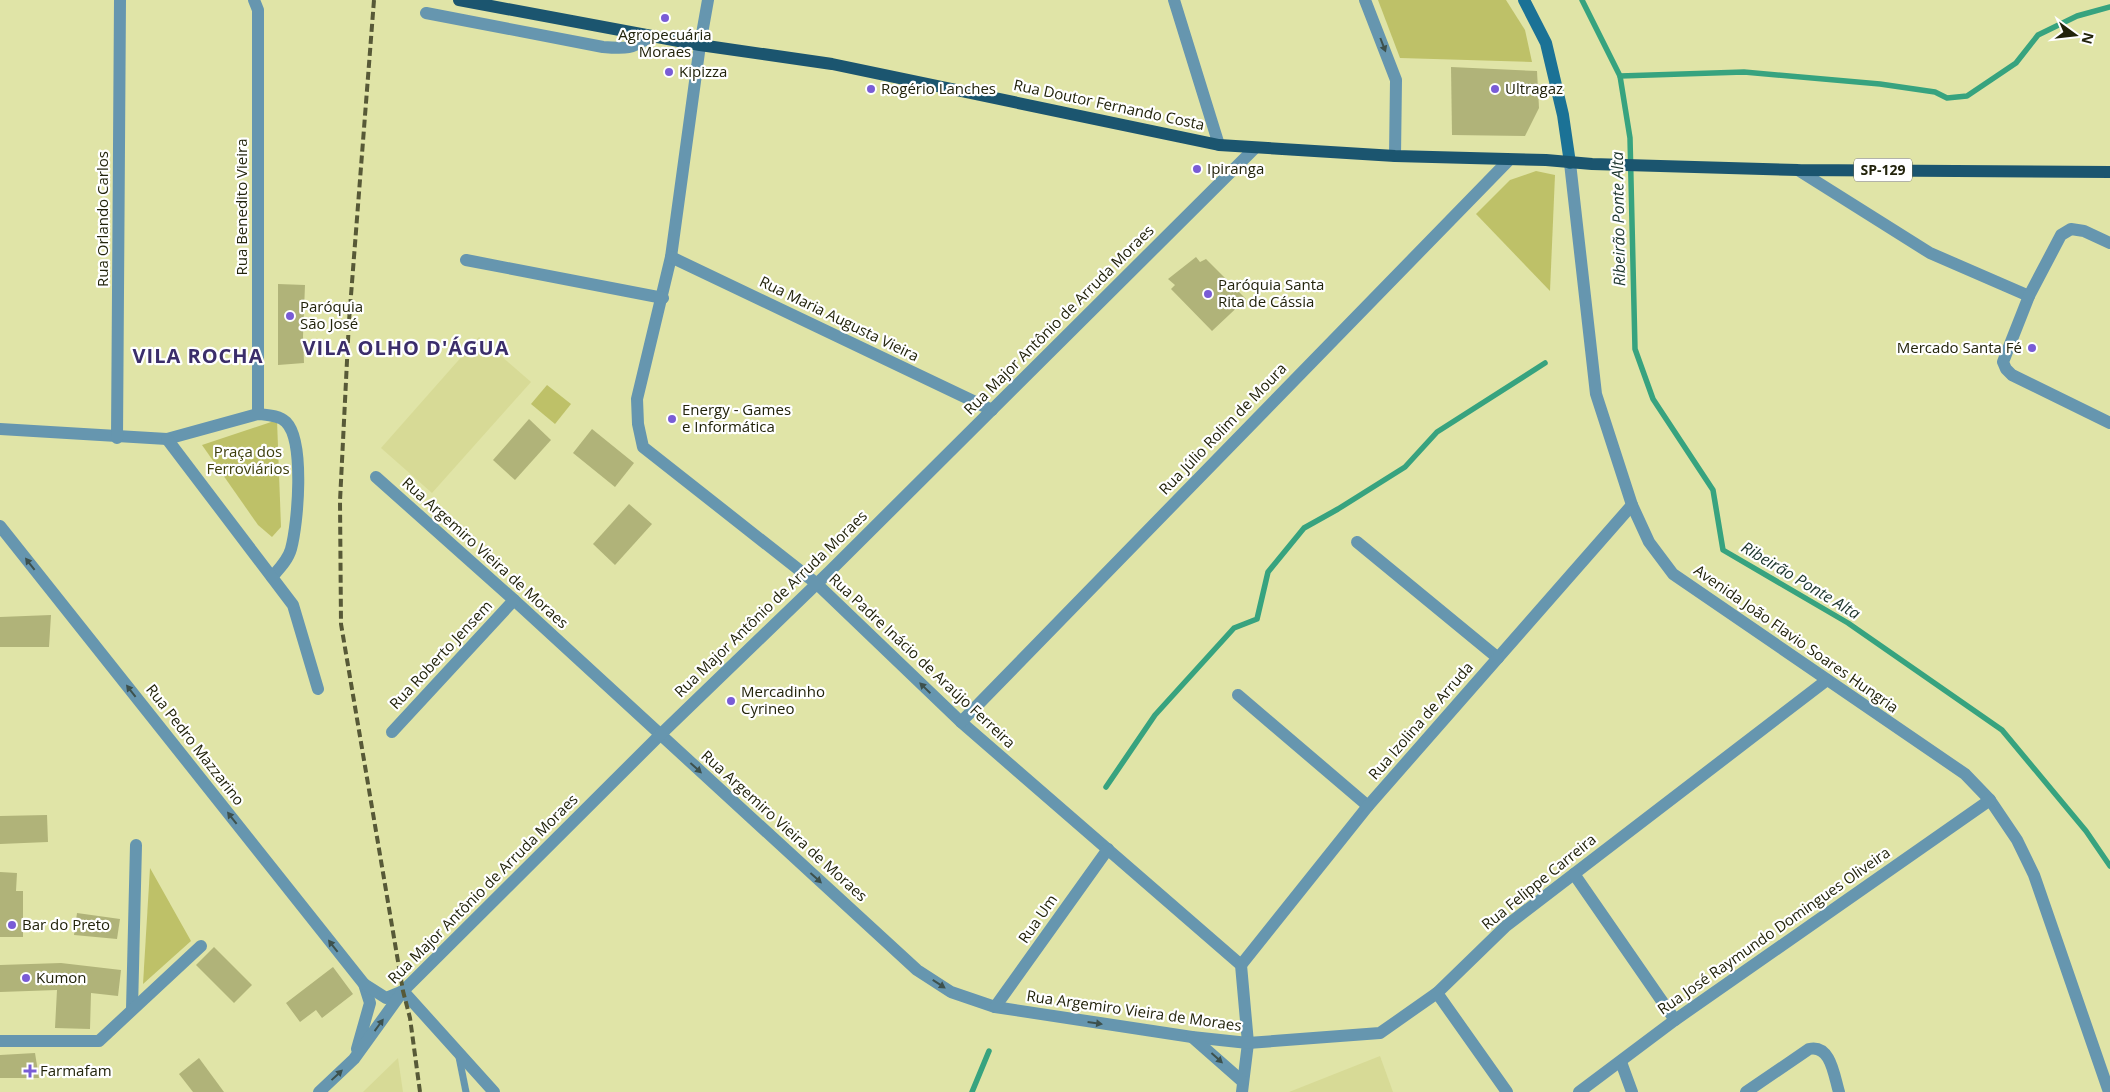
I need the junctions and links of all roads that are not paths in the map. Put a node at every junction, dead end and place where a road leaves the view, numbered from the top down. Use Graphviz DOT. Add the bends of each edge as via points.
graph roads {
  1 [pos="120,0"];
  2 [pos="254,0"];
  3 [pos="460,0"];
  4 [pos="708,0"];
  5 [pos="1174,0"];
  6 [pos="1365,0"];
  7 [pos="1524,0"];
  8 [pos="426,12"];
  9 [pos="651,36"];
  10 [pos="700,45"];
  11 [pos="1219,145"];
  12 [pos="1255,148"];
  13 [pos="1395,156"];
  14 [pos="1509,160"];
  15 [pos="1570,163"];
  16 [pos="1798,170"];
  17 [pos="2110,172"];
  18 [pos="2110,243"];
  19 [pos="671,257"];
  20 [pos="466,260"];
  21 [pos="2029,296"];
  22 [pos="663,298"];
  23 [pos="992,410"];
  24 [pos="258,414"];
  25 [pos="2110,423"];
  26 [pos="0,429"];
  27 [pos="117,438"];
  28 [pos="167,439"];
  29 [pos="376,477"];
  30 [pos="1632,505"];
  31 [pos="0,526"];
  32 [pos="1357,542"];
  33 [pos="272,577"];
  34 [pos="817,584"];
  35 [pos="514,600"];
  36 [pos="1498,658"];
  37 [pos="1826,680"];
  38 [pos="318,689"];
  39 [pos="1238,695"];
  40 [pos="961,722"];
  41 [pos="392,732"];
  42 [pos="660,735"];
  43 [pos="1990,800"];
  44 [pos="1368,806"];
  45 [pos="136,845"];
  46 [pos="1108,849"];
  47 [pos="1574,874"];
  48 [pos="201,946"];
  49 [pos="1241,965"];
  50 [pos="364,984"];
  51 [pos="404,991"];
  52 [pos="1437,993"];
  53 [pos="995,1007"];
  54 [pos="132,1009"];
  55 [pos="1675,1020"];
  56 [pos="1192,1037"];
  57 [pos="0,1040"];
  58 [pos="1248,1043"];
  59 [pos="458,1054"];
  60 [pos="354,1059"];
  61 [pos="1621,1062"];
  62 [pos="1242,1087"];
  63 [pos="319,1092"];
  64 [pos="466,1092"];
  65 [pos="494,1092"];
  66 [pos="1508,1092"];
  67 [pos="1579,1092"];
  68 [pos="1632,1092"];
  69 [pos="1746,1092"];
  70 [pos="1839,1092"];
  71 [pos="2109,1092"];
  1 -- 27 [label="street, Rua Orlando Carlos"];
  2 -- 24 [label="street, Rua Benedito Vieira" via="258,10"];
  3 -- 9 [label="main road, Rua Doutor Fernando Costa"];
  4 -- 10 [label="street, Rua Padre Inácio de Araújo Ferreira"];
  5 -- 11 [label="street"];
  6 -- 13 [label="street, one-way" via="1396,80"];
  7 -- 15 [label="main road" via="1546,43 1564,115"];
  8 -- 9 [label="street" via="610,48 636,46"];
  9 -- 10 [label="main road, Rua Doutor Fernando Costa"];
  10 -- 11 [label="main road, Rua Doutor Fernando Costa" via="832,64"];
  10 -- 19 [label="street, Rua Padre Inácio de Araújo Ferreira"];
  11 -- 12 [label="main road, Rua Doutor Fernando Costa"];
  12 -- 13 [label="main road, Rua Doutor Fernando Costa"];
  12 -- 23 [label="street, Rua Major Antônio de Arruda Moraes"];
  13 -- 14 [label="main road, Rua Doutor Fernando Costa"];
  14 -- 15 [label="main road, Rua Doutor Fernando Costa"];
  14 -- 40 [label="street, Rua Júlio Rolim de Moura"];
  15 -- 16 [label="main road, Rua Doutor Fernando Costa / SP-129"];
  15 -- 30 [label="street, Avenida João Flavio Soares Hungria" via="1596,394"];
  16 -- 17 [label="main road, SP-129"];
  16 -- 21 [label="street" via="1930,253"];
  18 -- 21 [label="street" via="2084,231 2071,230 2061,235"];
  19 -- 22 [label="street, Rua Padre Inácio de Araújo Ferreira"];
  19 -- 23 [label="street, Rua Maria Augusta Vieira"];
  20 -- 22 [label="street"];
  21 -- 25 [label="street" via="2003,362 2006,369 2012,375"];
  22 -- 34 [label="street, Rua Padre Inácio de Araújo Ferreira" via="637,399 643,447"];
  23 -- 34 [label="street, Rua Major Antônio de Arruda Moraes"];
  24 -- 28 [label="street"];
  24 -- 33 [label="street" via="286,420 298,450 297,509 291,550"];
  26 -- 27 [label="street"];
  27 -- 28 [label="street"];
  28 -- 33 [label="street"];
  29 -- 35 [label="street, Rua Argemiro Vieira de Moraes"];
  30 -- 36 [label="street, Rua Izolina de Arruda"];
  30 -- 37 [label="street, Avenida João Flavio Soares Hungria" via="1649,542 1673,574"];
  50 -- 31 [label="street, Rua Pedro Mazzarino, one-way"];
  32 -- 36 [label="street"];
  33 -- 38 [label="street" via="293,605"];
  40 -- 34 [label="street, Rua Padre Inácio de Araújo Ferreira, one-way"];
  34 -- 42 [label="street, Rua Major Antônio de Arruda Moraes"];
  35 -- 41 [label="street, Rua Roberto Jensem"];
  35 -- 42 [label="street, Rua Argemiro Vieira de Moraes"];
  36 -- 44 [label="street, Rua Izolina de Arruda"];
  37 -- 43 [label="street, Avenida João Flavio Soares Hungria" via="1965,774"];
  37 -- 47 [label="street, Rua Felippe Carreira"];
  39 -- 44 [label="street"];
  40 -- 46 [label="street, Rua Padre Inácio de Araújo Ferreira"];
  42 -- 51 [label="street, Rua Major Antônio de Arruda Moraes"];
  42 -- 53 [label="street, Rua Argemiro Vieira de Moraes, one-way" via="917,970 950,992"];
  43 -- 55 [label="street, Rua José Raymundo Domingues Oliveira"];
  43 -- 71 [label="street, Avenida João Flavio Soares Hungria" via="2017,840 2034,875"];
  44 -- 49 [label="street, Rua Izolina de Arruda"];
  45 -- 54 [label="street"];
  46 -- 49 [label="street, Rua Padre Inácio de Araújo Ferreira"];
  46 -- 53 [label="street, Rua Um"];
  47 -- 52 [label="street, Rua Felippe Carreira" via="1506,926"];
  47 -- 55 [label="street"];
  48 -- 54 [label="street"];
  49 -- 58 [label="street"];
  50 -- 51 [label="street, Rua Pedro Mazzarino" via="386,998"];
  50 -- 60 [label="street, Rua Pedro Mazzarino" via="370,1003"];
  51 -- 59 [label="street"];
  60 -- 51 [label="street, Rua Major Antônio de Arruda Moraes, one-way"];
  52 -- 58 [label="street, Rua Felippe Carreira" via="1380,1033"];
  52 -- 66 [label="street"];
  53 -- 56 [label="street, Rua Argemiro Vieira de Moraes, one-way"];
  54 -- 57 [label="street" via="100,1041"];
  55 -- 61 [label="street, Rua José Raymundo Domingues Oliveira"];
  56 -- 58 [label="street, Rua Argemiro Vieira de Moraes"];
  56 -- 62 [label="street, one-way"];
  58 -- 62 [label="street"];
  59 -- 64 [label="lane"];
  59 -- 65 [label="street"];
  63 -- 60 [label="street, Rua Major Antônio de Arruda Moraes, one-way"];
  61 -- 67 [label="street, Rua José Raymundo Domingues Oliveira"];
  61 -- 68 [label="street"];
  69 -- 70 [label="street" via="1816,1047 1826,1055"];
}
